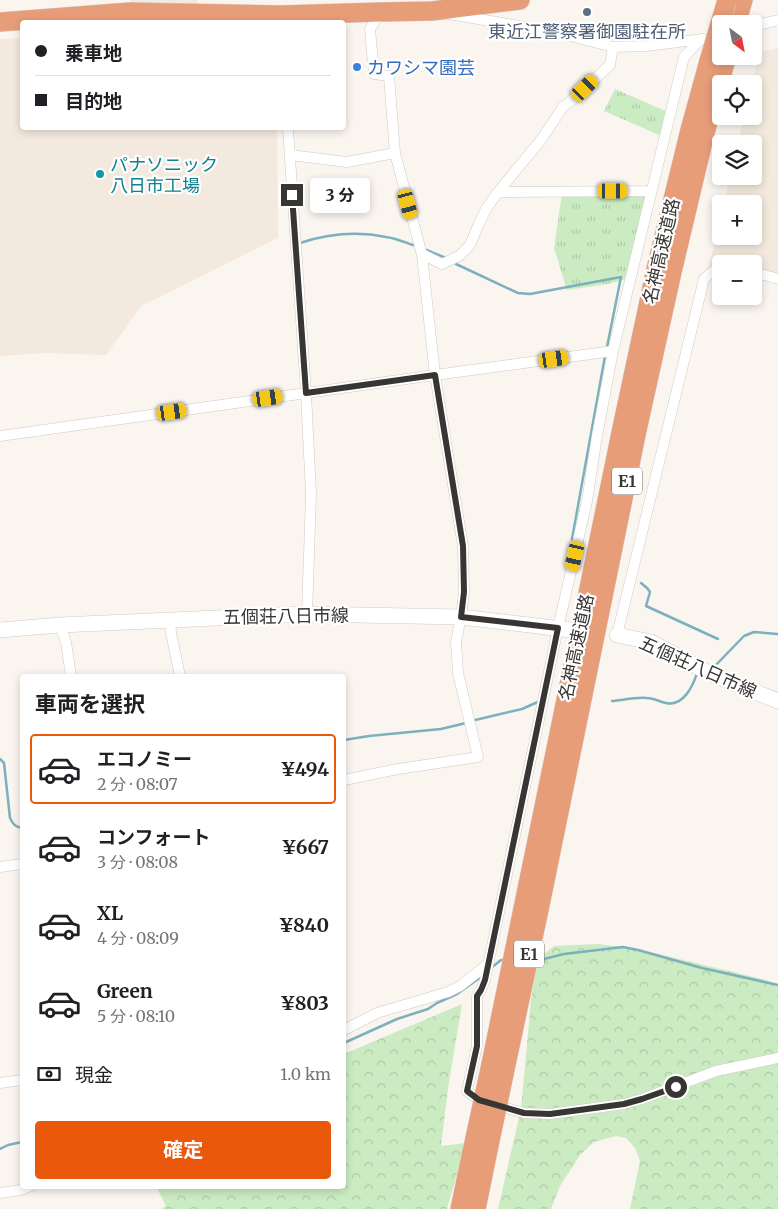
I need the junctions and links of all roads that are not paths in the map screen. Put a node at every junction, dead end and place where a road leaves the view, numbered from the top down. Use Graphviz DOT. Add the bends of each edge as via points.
graph roads {
  1 [pos="520,0"];
  2 [pos="727,0"];
  3 [pos="743,0"];
  4 [pos="128,6"];
  5 [pos="380,6"];
  6 [pos="432,12"];
  7 [pos="725,15"];
  8 [pos="739,15"];
  9 [pos="280,19"];
  10 [pos="778,20"];
  11 [pos="0,22"];
  12 [pos="762,24"];
  13 [pos="712,37"];
  14 [pos="701,40"];
  15 [pos="613,48"];
  16 [pos="718,65"];
  17 [pos="288,130"];
  18 [pos="395,153"];
  19 [pos="290,155"];
  20 [pos="651,191"];
  21 [pos="498,192"];
  22 [pos="422,254"];
  23 [pos="712,272"];
  24 [pos="762,274"];
  25 [pos="778,279"];
  26 [pos="613,352"];
  27 [pos="435,375"];
  28 [pos="306,393"];
  29 [pos="0,436"];
  30 [pos="307,614"];
  31 [pos="461,617"];
  32 [pos="170,620"];
  33 [pos="60,625"];
  34 [pos="565,629"];
  35 [pos="0,630"];
  36 [pos="617,635"];
  37 [pos="70,674"];
  38 [pos="180,674"];
  39 [pos="778,701"];
  40 [pos="346,780"];
  41 [pos="20,864"];
  42 [pos="0,867"];
  43 [pos="488,966"];
  44 [pos="346,1029"];
  45 [pos="778,1058"];
  46 [pos="20,1080"];
  47 [pos="0,1083"];
  48 [pos="480,1153"];
  49 [pos="23,1189"];
  50 [pos="0,1193"];
  51 [pos="460,1209"];
  52 [pos="476,1209"];
  1 -- 6 [label="highway"];
  2 -- 7 [label="highway, 名神高速道路 / E1, bridge"];
  3 -- 8 [label="highway"];
  4 -- 9 [label="highway"];
  4 -- 11 [label="highway"];
  5 -- 6 [label="highway"];
  5 -- 9 [label="highway"];
  5 -- 18 [label="street" via="370,29 374,74 389,76"];
  6 -- 15 [label="street" via="555,32"];
  10 -- 12 [label="street"];
  13 -- 14 [label="street"];
  14 -- 15 [label="street"];
  14 -- 20 [label="street" via="684,57"];
  15 -- 21 [label="street" via="610,65 563,107 541,140"];
  16 -- 48 [label="highway, 名神高速道路 / E1, bridge" via="690,130 656,269"];
  17 -- 19 [label="street"];
  18 -- 19 [label="street" via="347,162"];
  18 -- 22 [label="street"];
  19 -- 28 [label="street"];
  20 -- 21 [label="street"];
  20 -- 26 [label="street"];
  21 -- 22 [label="street" via="486,209 470,245 459,256 442,264"];
  22 -- 27 [label="street"];
  23 -- 36 [label="street" via="704,279"];
  24 -- 25 [label="street"];
  26 -- 27 [label="street"];
  26 -- 34 [label="street"];
  27 -- 28 [label="street"];
  27 -- 31 [label="street" via="463,546"];
  28 -- 29 [label="street"];
  28 -- 30 [label="street" via="311,494"];
  30 -- 31 [label="main road, 五個荘八日市線"];
  30 -- 32 [label="main road, 五個荘八日市線"];
  31 -- 34 [label="main road, 五個荘八日市線"];
  31 -- 40 [label="street" via="456,642 458,673 478,757"];
  32 -- 33 [label="main road, 五個荘八日市線"];
  32 -- 38 [label="street"];
  33 -- 35 [label="main road, 五個荘八日市線"];
  33 -- 37 [label="street" via="66,642"];
  34 -- 43 [label="street"];
  36 -- 39 [label="main road, 五個荘八日市線" via="650,642 708,673"];
  41 -- 42 [label="street"];
  43 -- 44 [label="street" via="448,992 377,1013"];
  43 -- 45 [label="street" via="477,996 477,1046 467,1091 479,1100 524,1113 550,1114 624,1104 716,1071"];
  46 -- 47 [label="street"];
  48 -- 51 [label="highway, 名神高速道路 / E1"];
  48 -- 52 [label="highway, 名神高速道路 / E1"];
  49 -- 50 [label="street"];
}
